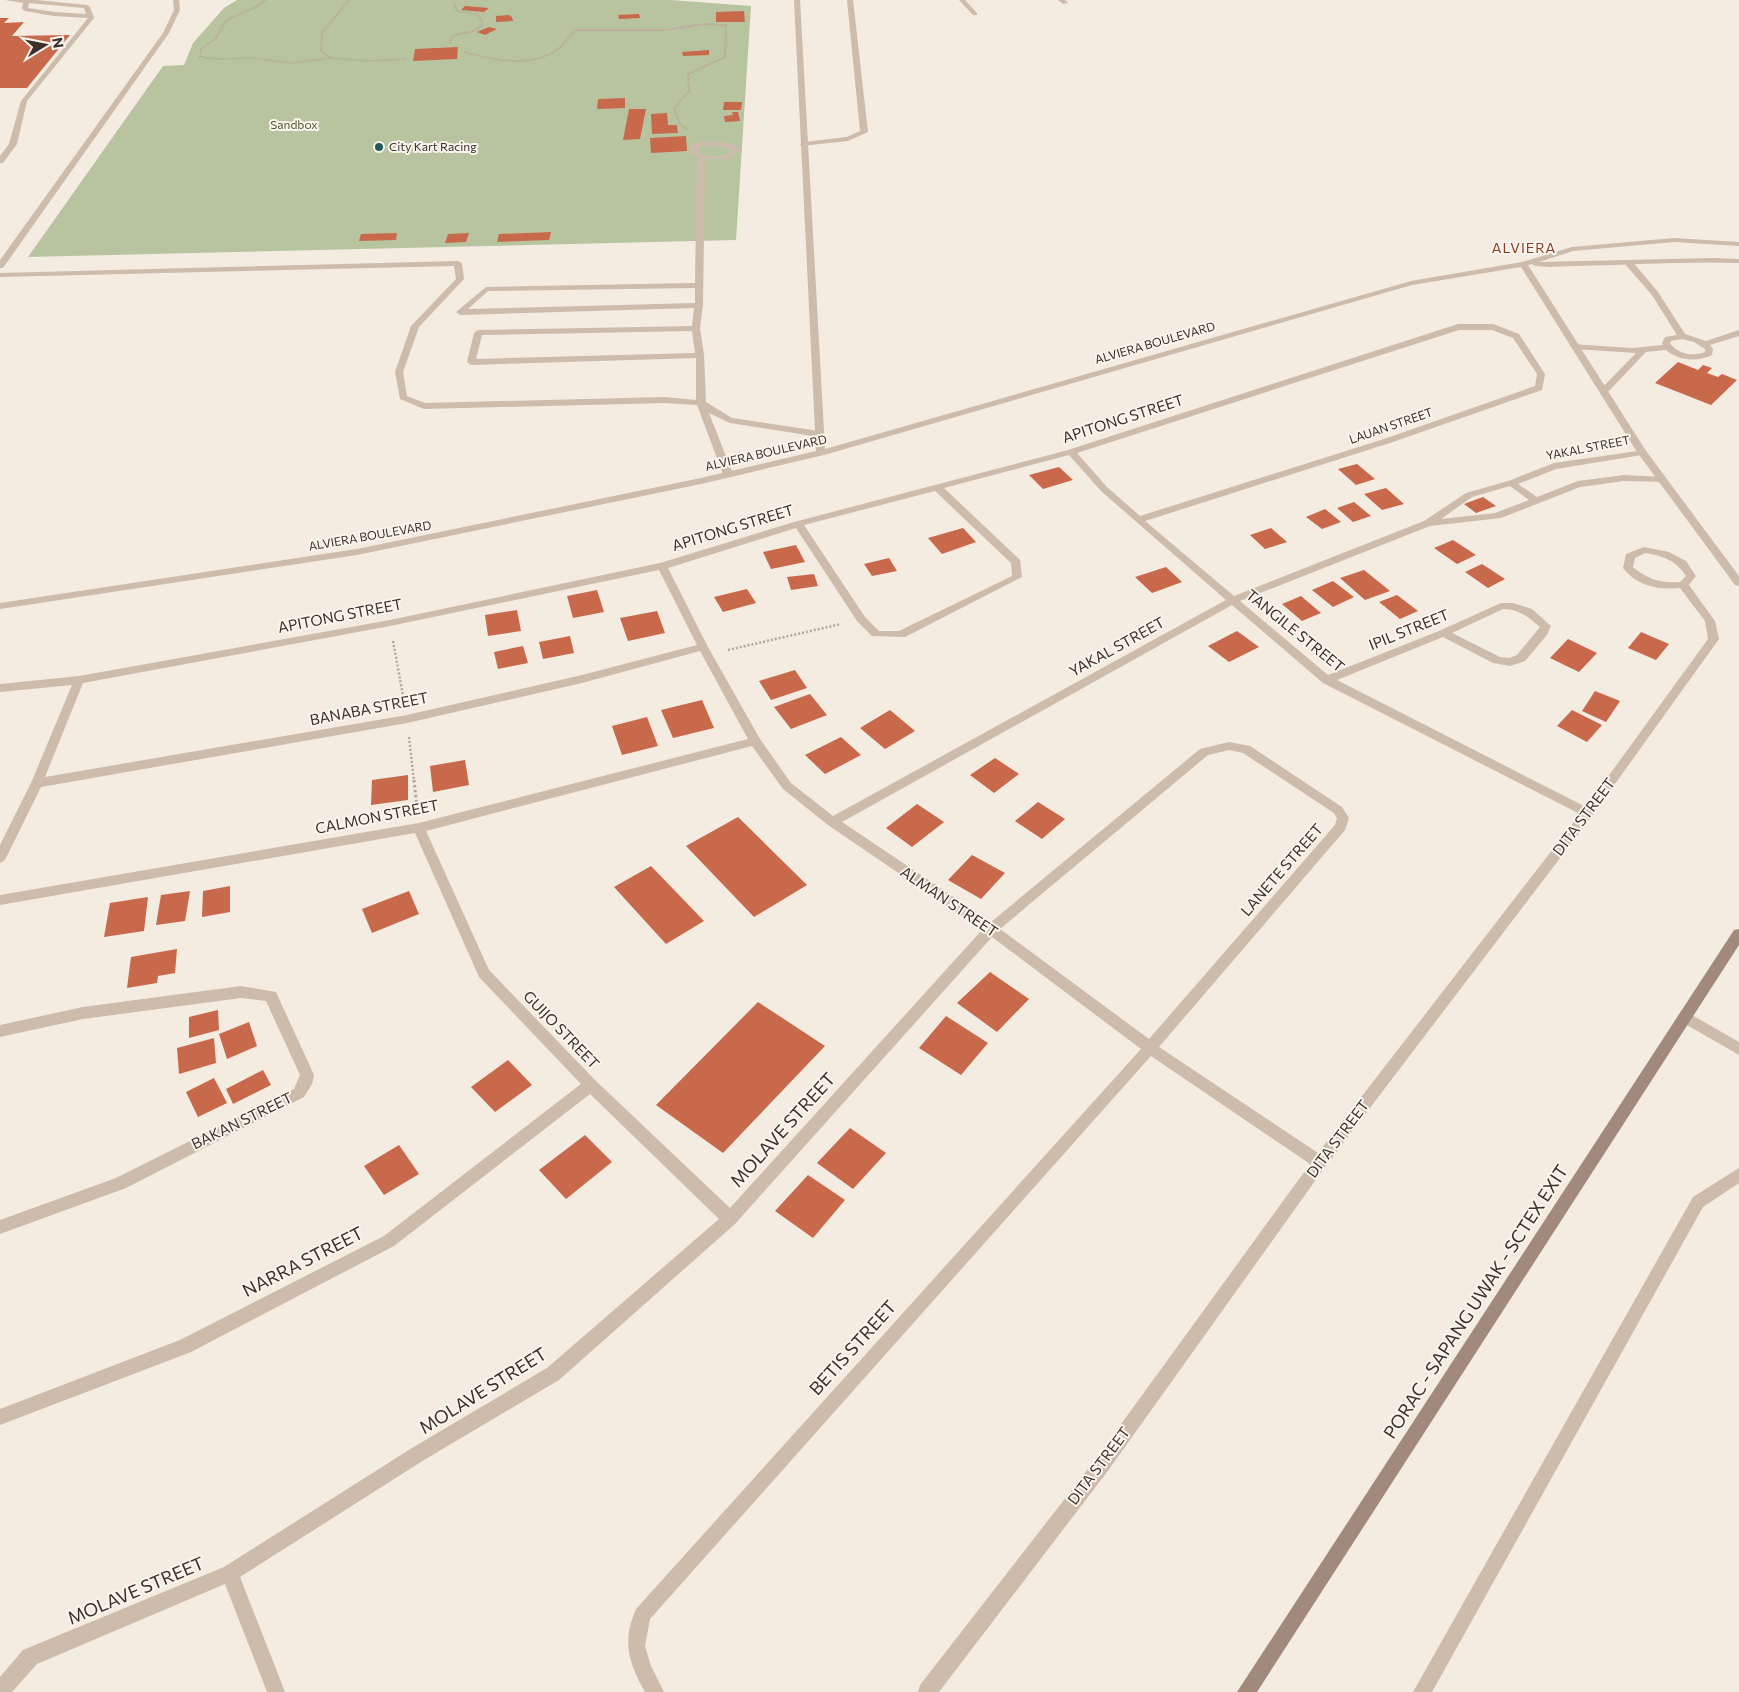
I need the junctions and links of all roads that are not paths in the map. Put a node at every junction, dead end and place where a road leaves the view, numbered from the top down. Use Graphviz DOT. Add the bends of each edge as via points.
graph roads {
  1 [pos="8,0"];
  2 [pos="27,0"];
  3 [pos="84,0"];
  4 [pos="176,0"];
  5 [pos="797,0"];
  6 [pos="850,0"];
  7 [pos="962,0"];
  8 [pos="87,7"];
  9 [pos="975,14"];
  10 [pos="91,16"];
  11 [pos="804,144"];
  12 [pos="701,157"];
  13 [pos="0,162"];
  14 [pos="1739,244"];
  15 [pos="1739,261"];
  16 [pos="1628,262"];
  17 [pos="1524,264"];
  18 [pos="0,266"];
  19 [pos="0,274"];
  20 [pos="699,285"];
  21 [pos="699,305"];
  22 [pos="566,320"];
  23 [pos="1458,327"];
  24 [pos="696,328"];
  25 [pos="1739,333"];
  26 [pos="1682,336"];
  27 [pos="1706,344"];
  28 [pos="1574,346"];
  29 [pos="1667,347"];
  30 [pos="1643,351"];
  31 [pos="700,355"];
  32 [pos="1603,392"];
  33 [pos="701,403"];
  34 [pos="819,434"];
  35 [pos="1071,452"];
  36 [pos="1642,452"];
  37 [pos="821,453"];
  38 [pos="728,474"];
  39 [pos="1663,480"];
  40 [pos="1511,483"];
  41 [pos="938,487"];
  42 [pos="1535,500"];
  43 [pos="1138,520"];
  44 [pos="1428,523"];
  45 [pos="798,524"];
  46 [pos="662,566"];
  47 [pos="1739,584"];
  48 [pos="1683,585"];
  49 [pos="1233,600"];
  50 [pos="0,606"];
  51 [pos="1443,633"];
  52 [pos="703,647"];
  53 [pos="79,680"];
  54 [pos="1327,680"];
  55 [pos="0,688"];
  56 [pos="755,741"];
  57 [pos="37,783"];
  58 [pos="1588,813"];
  59 [pos="832,822"];
  60 [pos="419,828"];
  61 [pos="0,858"];
  62 [pos="0,900"];
  63 [pos="991,929"];
  64 [pos="1739,934"];
  65 [pos="1685,1017"];
  66 [pos="0,1031"];
  67 [pos="1150,1048"];
  68 [pos="1739,1049"];
  69 [pos="591,1085"];
  70 [pos="1320,1162"];
  71 [pos="1739,1175"];
  72 [pos="730,1219"];
  73 [pos="0,1227"];
  74 [pos="0,1417"];
  75 [pos="230,1573"];
  76 [pos="0,1691"];
  77 [pos="276,1692"];
  78 [pos="655,1692"];
  79 [pos="927,1692"];
  80 [pos="1246,1692"];
  81 [pos="1422,1692"];
  1 -- 2 [label="street"];
  2 -- 8 [label="street"];
  2 -- 10 [label="street" via="25,9"];
  3 -- 8 [label="street"];
  4 -- 18 [label="street" via="178,10 166,33"];
  5 -- 11 [label="street"];
  6 -- 11 [label="street" via="864,132 848,139"];
  7 -- 9 [label="street"];
  8 -- 10 [label="street"];
  10 -- 13 [label="street" via="24,102 13,144"];
  11 -- 34 [label="street"];
  12 -- 12 [label="street" via="693,152 701,144 731,145 736,151 723,158"];
  12 -- 20 [label="street"];
  14 -- 17 [label="street" via="1674,240 1582,248"];
  15 -- 16 [label="street" via="1695,258"];
  16 -- 17 [label="street"];
  16 -- 26 [label="street" via="1655,294"];
  17 -- 28 [label="street"];
  17 -- 37 [label="street, ALVIERA BOULEVARD" via="1411,283"];
  19 -- 33 [label="street" via="458,263 460,279 415,326 399,372 404,397 424,406 664,400"];
  20 -- 21 [label="street"];
  20 -- 22 [label="street" via="486,290 460,312"];
  21 -- 22 [label="street"];
  21 -- 24 [label="street"];
  22 -- 24 [label="street"];
  22 -- 31 [label="street" via="478,333 471,362"];
  23 -- 35 [label="street, APITONG STREET"];
  23 -- 43 [label="street, LAUAN STREET" via="1494,327 1516,336 1541,374 1539,388 1390,440"];
  24 -- 31 [label="street"];
  25 -- 27 [label="street"];
  26 -- 27 [label="street"];
  26 -- 29 [label="street" via="1668,339"];
  27 -- 29 [label="street" via="1709,353 1698,357 1680,355"];
  28 -- 30 [label="street"];
  28 -- 32 [label="street"];
  29 -- 30 [label="street"];
  30 -- 32 [label="street"];
  31 -- 33 [label="street"];
  32 -- 36 [label="street"];
  33 -- 34 [label="street" via="730,420"];
  33 -- 38 [label="street"];
  34 -- 37 [label="street"];
  35 -- 41 [label="street, APITONG STREET"];
  35 -- 43 [label="street, TANGILE STREET"];
  36 -- 39 [label="street"];
  36 -- 40 [label="street, YAKAL STREET" via="1554,466"];
  37 -- 38 [label="street, ALVIERA BOULEVARD"];
  38 -- 50 [label="street, ALVIERA BOULEVARD" via="631,497 357,552"];
  39 -- 42 [label="street, YAKAL STREET" via="1624,478 1578,484"];
  39 -- 47 [label="street"];
  40 -- 42 [label="street"];
  40 -- 44 [label="street, YAKAL STREET" via="1469,495"];
  41 -- 45 [label="street, APITONG STREET"];
  41 -- 45 [label="street" via="1016,562 1017,577 902,635 876,634 861,619"];
  42 -- 44 [label="street, YAKAL STREET" via="1497,516"];
  43 -- 49 [label="street, TANGILE STREET"];
  44 -- 49 [label="street, YAKAL STREET"];
  45 -- 46 [label="street, APITONG STREET"];
  46 -- 52 [label="street, ALMAN STREET"];
  46 -- 53 [label="street, APITONG STREET" via="390,623"];
  48 -- 48 [label="street" via="1691,576 1684,563 1666,553 1644,550 1630,556 1628,568 1641,580 1663,587"];
  48 -- 58 [label="street, DITA STREET" via="1710,622 1714,639"];
  49 -- 54 [label="street, TANGILE STREET"];
  49 -- 59 [label="street, YAKAL STREET"];
  51 -- 51 [label="street, IPIL STREET" via="1502,606 1528,611 1546,626 1521,658 1510,662 1497,660"];
  51 -- 54 [label="street, IPIL STREET"];
  52 -- 56 [label="street, ALMAN STREET"];
  52 -- 57 [label="street, BANABA STREET" via="407,719"];
  53 -- 55 [label="street, APITONG STREET"];
  53 -- 57 [label="street"];
  54 -- 58 [label="street, TANGILE STREET"];
  56 -- 59 [label="street, ALMAN STREET" via="787,786"];
  56 -- 60 [label="street, CALMON STREET"];
  57 -- 61 [label="street"];
  58 -- 70 [label="street, DITA STREET"];
  59 -- 63 [label="street, ALMAN STREET"];
  60 -- 62 [label="street, CALMON STREET"];
  60 -- 69 [label="street, GUIJO STREET" via="484,973"];
  63 -- 67 [label="street, ALMAN STREET"];
  63 -- 67 [label="street, LANETE STREET" via="1204,752 1229,746 1246,749 1338,810 1344,818 1341,827"];
  63 -- 72 [label="street, MOLAVE STREET"];
  64 -- 65 [label="main road, PORAC - SAPANG UWAK - SCTEX EXIT"];
  65 -- 68 [label="street"];
  65 -- 80 [label="main road, PORAC - SAPANG UWAK - SCTEX EXIT"];
  66 -- 73 [label="street, BAKAN STREET" via="83,1013 241,992 271,996 307,1075 299,1093 121,1183"];
  67 -- 70 [label="street, ALMAN STREET"];
  67 -- 78 [label="street, BETIS STREET" via="642,1615 636,1646 643,1670"];
  69 -- 72 [label="street, GUIJO STREET"];
  69 -- 74 [label="street, NARRA STREET" via="389,1241 185,1346"];
  70 -- 79 [label="street, DITA STREET" via="1100,1466"];
  71 -- 81 [label="street" via="1698,1202"];
  72 -- 75 [label="street, MOLAVE STREET" via="553,1374 418,1454"];
  75 -- 76 [label="street, MOLAVE STREET" via="30,1656"];
  75 -- 77 [label="street"];
}
